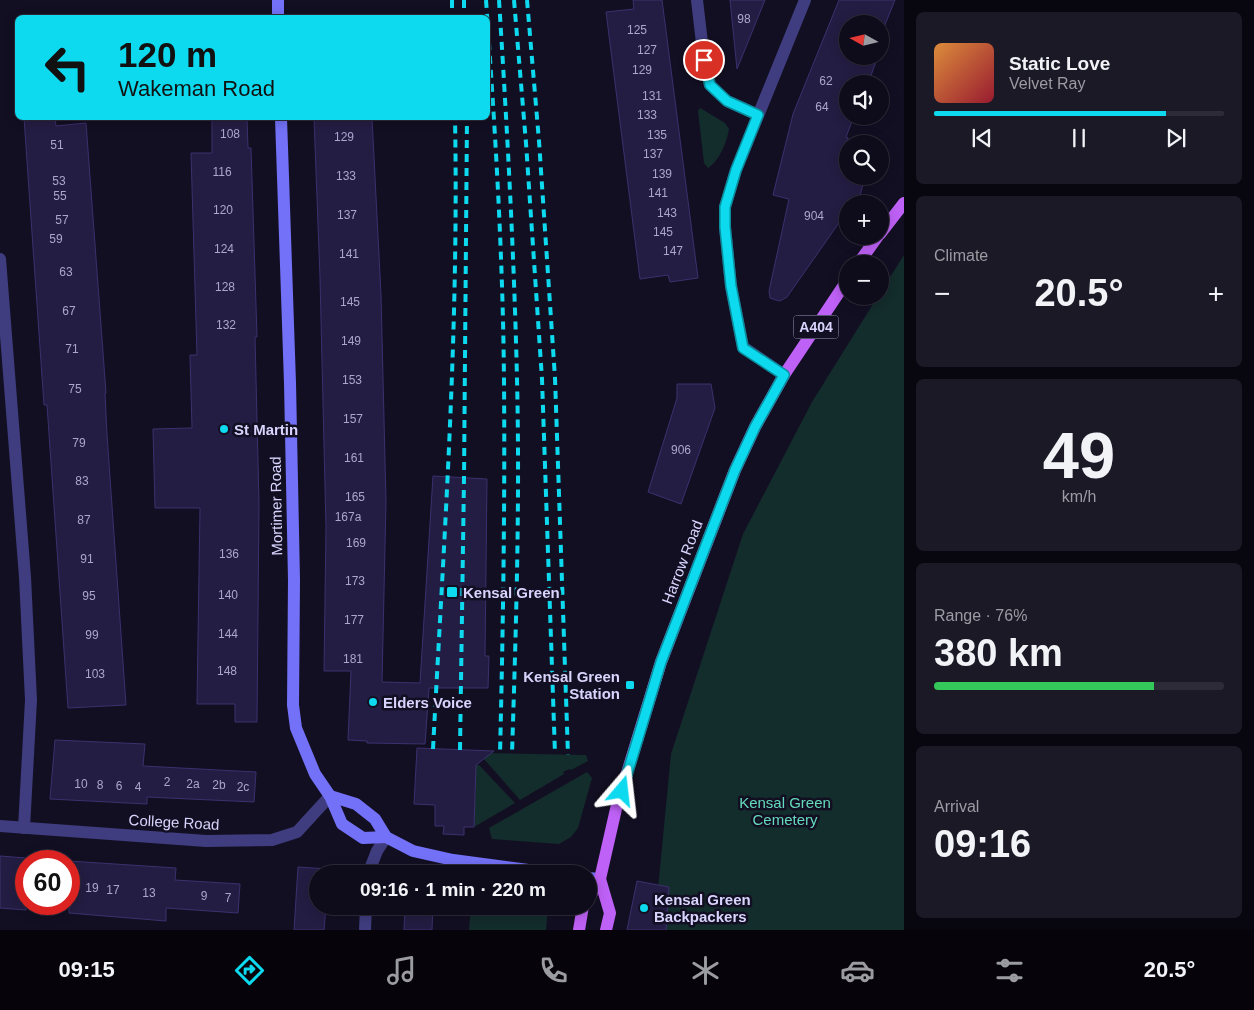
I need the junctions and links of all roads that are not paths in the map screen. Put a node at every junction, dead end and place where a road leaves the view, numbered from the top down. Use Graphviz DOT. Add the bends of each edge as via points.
graph roads {
  1 [pos="278,0"];
  2 [pos="697,0"];
  3 [pos="805,0"];
  4 [pos="278,15"];
  5 [pos="758,115"];
  6 [pos="281,120"];
  7 [pos="904,203"];
  8 [pos="889,222"];
  9 [pos="0,259"];
  10 [pos="839,292"];
  11 [pos="784,375"];
  12 [pos="330,796"];
  13 [pos="0,826"];
  14 [pos="24,828"];
  15 [pos="386,837"];
  16 [pos="372,865"];
  17 [pos="491,865"];
  18 [pos="597,869"];
  19 [pos="597,885"];
  20 [pos="366,915"];
  21 [pos="582,915"];
  22 [pos="365,930"];
  23 [pos="579,930"];
  24 [pos="606,930"];
  1 -- 4 [label="main road"];
  2 -- 5 [label="street" via="710,85 727,101"];
  3 -- 5 [label="street"];
  5 -- 11 [label="street" via="725,207 725,227 731,286 743,348"];
  6 -- 12 [label="main road, Mortimer Road" via="294,580 293,705 296,728 315,774"];
  7 -- 8 [label="main road"];
  9 -- 14 [label="street" via="25,577 31,700"];
  10 -- 11 [label="main road, Harrow Road / A404"];
  11 -- 18 [label="main road, Harrow Road / A404" via="735,470 661,662"];
  12 -- 14 [label="street, College Road" via="297,832 272,840 246,842"];
  12 -- 15 [label="main road" via="356,804 375,818"];
  12 -- 15 [label="main road" via="342,824 363,838"];
  13 -- 14 [label="street, College Road"];
  15 -- 16 [label="street"];
  15 -- 17 [label="main road" via="413,852"];
  19 -- 24 [label="main road, Harrow Road / A404" via="610,913"];
  20 -- 22 [label="street"];
  21 -- 23 [label="main road"];
}
